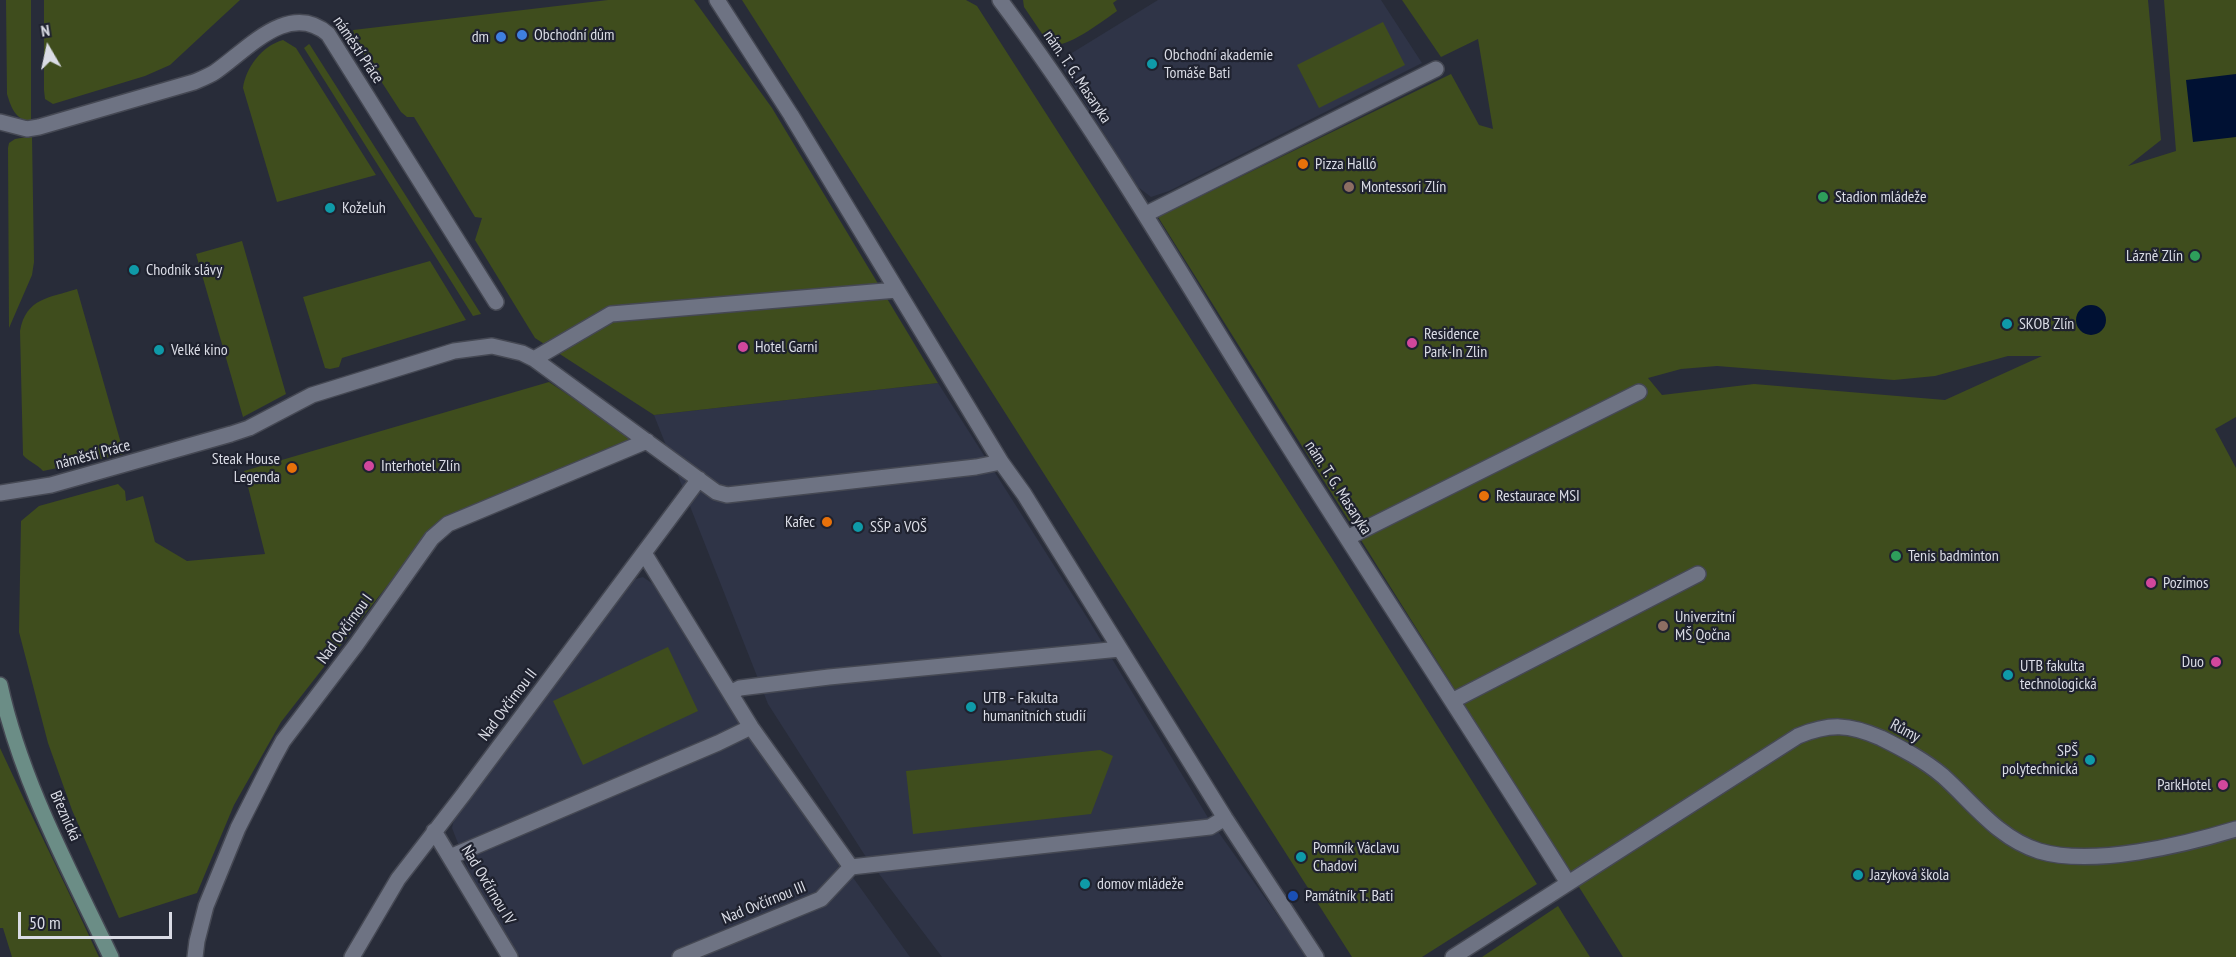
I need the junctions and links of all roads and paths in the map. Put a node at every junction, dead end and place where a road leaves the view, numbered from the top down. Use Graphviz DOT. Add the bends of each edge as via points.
graph roads {
  1 [pos="717,0"];
  2 [pos="1000,0"];
  3 [pos="1436,69"];
  4 [pos="0,122"];
  5 [pos="1146,214"];
  6 [pos="897,290"];
  7 [pos="496,302"];
  8 [pos="534,359"];
  9 [pos="1639,392"];
  10 [pos="647,441"];
  11 [pos="1001,462"];
  12 [pos="699,479"];
  13 [pos="0,493"];
  14 [pos="1348,537"];
  15 [pos="644,553"];
  16 [pos="1698,574"];
  17 [pos="1120,650"];
  18 [pos="0,685"];
  19 [pos="730,693"];
  20 [pos="1452,701"];
  21 [pos="752,727"];
  22 [pos="1225,818"];
  23 [pos="2236,829"];
  24 [pos="434,831"];
  25 [pos="450,857"];
  26 [pos="851,867"];
  27 [pos="1568,883"];
  28 [pos="111,957"];
  29 [pos="195,957"];
  30 [pos="352,957"];
  31 [pos="510,957"];
  32 [pos="680,957"];
  33 [pos="1316,957"];
  34 [pos="1454,957"];
  1 -- 6 [label="street"];
  2 -- 5 [label="street, nám. T. G. Masaryka" via="1047,63"];
  3 -- 5 [label="street"];
  4 -- 7 [label="street, náměstí Práce" via="27,129 39,127 194,82 214,73 272,24 288,17 306,16 328,34"];
  5 -- 14 [label="street, nám. T. G. Masaryka"];
  6 -- 8 [label="street" via="611,314"];
  6 -- 11 [label="street"];
  8 -- 10 [label="street, náměstí Práce"];
  8 -- 13 [label="street, náměstí Práce" via="492,346 454,351 312,395 231,434 51,485"];
  9 -- 14 [label="street"];
  10 -- 12 [label="street, náměstí Práce"];
  10 -- 29 [label="street, Nad Ovčírnou I" via="448,524 432,538 283,741 238,828 206,906"];
  11 -- 12 [label="street, náměstí Práce" via="727,495"];
  11 -- 17 [label="street"];
  12 -- 15 [label="street, Nad Ovčírnou II"];
  14 -- 20 [label="street, nám. T. G. Masaryka"];
  15 -- 19 [label="street"];
  15 -- 24 [label="street, Nad Ovčírnou II"];
  16 -- 20 [label="street"];
  17 -- 19 [label="street" via="829,677 740,688"];
  17 -- 22 [label="street"];
  18 -- 28 [label="main road, Březnická" via="19,752 38,799"];
  19 -- 21 [label="street"];
  20 -- 27 [label="street, nám. T. G. Masaryka"];
  21 -- 25 [label="street"];
  21 -- 26 [label="street"];
  22 -- 26 [label="street" via="1210,827"];
  22 -- 33 [label="street"];
  23 -- 27 [label="street, Růmy" via="2170,847 2114,855 2041,851 2000,832 1943,777 1905,749 1853,728 1836,726 1798,736"];
  24 -- 25 [label="street, Nad Ovčírnou IV"];
  24 -- 30 [label="street, Nad Ovčírnou II" via="398,879"];
  25 -- 31 [label="street, Nad Ovčírnou IV"];
  26 -- 32 [label="street, Nad Ovčírnou III" via="821,899"];
  27 -- 34 [label="street"];
}
